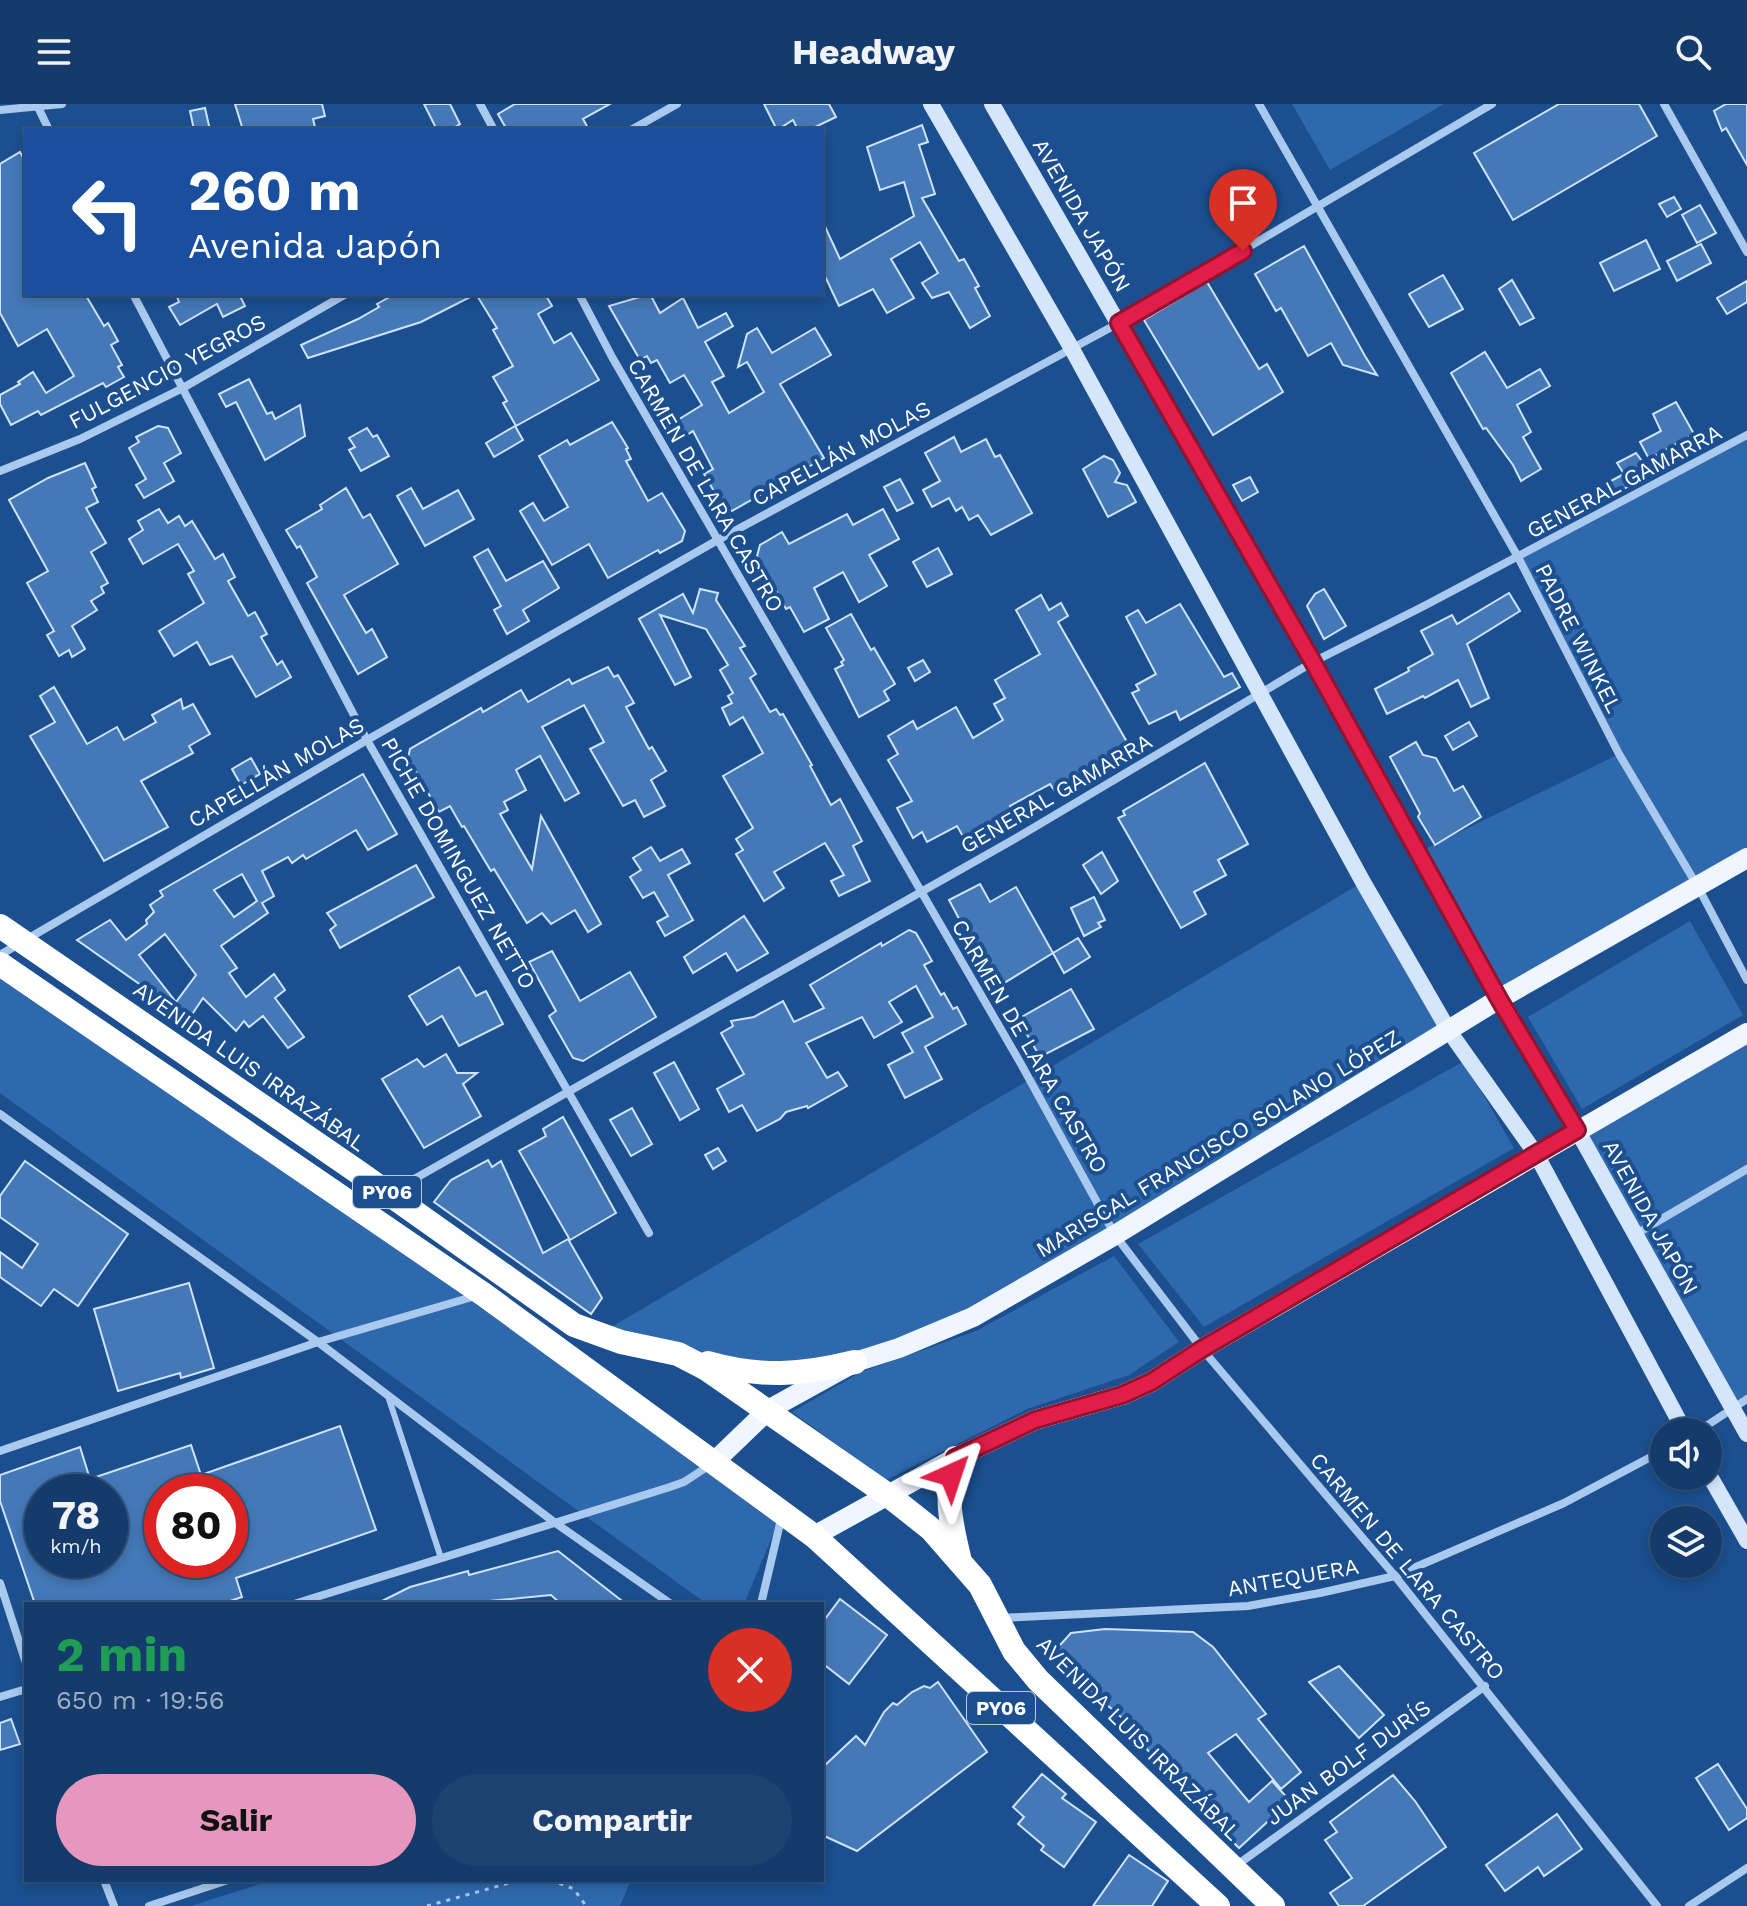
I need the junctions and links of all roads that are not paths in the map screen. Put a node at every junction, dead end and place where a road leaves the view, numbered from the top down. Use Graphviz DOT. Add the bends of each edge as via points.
graph roads {
  1 [pos="62,104"];
  2 [pos="480,104"];
  3 [pos="677,104"];
  4 [pos="931,104"];
  5 [pos="992,104"];
  6 [pos="1259,104"];
  7 [pos="1492,104"];
  8 [pos="1664,104"];
  9 [pos="38,107"];
  10 [pos="1,109"];
  11 [pos="48,128"];
  12 [pos="493,128"];
  13 [pos="635,128"];
  14 [pos="1317,207"];
  15 [pos="1747,252"];
  16 [pos="134,296"];
  17 [pos="343,296"];
  18 [pos="580,296"];
  19 [pos="1119,323"];
  20 [pos="1072,349"];
  21 [pos="181,389"];
  22 [pos="1747,435"];
  23 [pos="0,471"];
  24 [pos="716,541"];
  25 [pos="1518,557"];
  26 [pos="1313,662"];
  27 [pos="1260,695"];
  28 [pos="367,740"];
  29 [pos="1747,858"];
  30 [pos="1698,887"];
  31 [pos="921,891"];
  32 [pos="0,926"];
  33 [pos="22,941"];
  34 [pos="0,955"];
  35 [pos="0,964"];
  36 [pos="1747,980"];
  37 [pos="1499,999"];
  38 [pos="1449,1031"];
  39 [pos="1747,1033"];
  40 [pos="569,1091"];
  41 [pos="0,1114"];
  42 [pos="1577,1130"];
  43 [pos="1536,1154"];
  44 [pos="1747,1169"];
  45 [pos="388,1193"];
  46 [pos="649,1233"];
  47 [pos="1635,1234"];
  48 [pos="1115,1235"];
  49 [pos="483,1294"];
  50 [pos="318,1342"];
  51 [pos="1202,1349"];
  52 [pos="678,1354"];
  53 [pos="855,1362"];
  54 [pos="387,1393"];
  55 [pos="1747,1399"];
  56 [pos="1732,1408"];
  57 [pos="768,1410"];
  58 [pos="1677,1418"];
  59 [pos="1717,1418"];
  60 [pos="1747,1434"];
  61 [pos="0,1451"];
  62 [pos="1650,1457"];
  63 [pos="955,1458"];
  64 [pos="714,1462"];
  65 [pos="1718,1490"];
  66 [pos="888,1495"];
  67 [pos="782,1513"];
  68 [pos="554,1522"];
  69 [pos="814,1536"];
  70 [pos="1747,1541"];
  71 [pos="441,1558"];
  72 [pos="960,1560"];
  73 [pos="1395,1576"];
  74 [pos="0,1583"];
  75 [pos="300,1602"];
  76 [pos="668,1602"];
  77 [pos="761,1602"];
  78 [pos="997,1618"];
  79 [pos="24,1657"];
  80 [pos="1485,1686"];
  81 [pos="24,1690"];
  82 [pos="0,1697"];
  83 [pos="1233,1867"];
  84 [pos="1747,1868"];
  85 [pos="105,1882"];
  86 [pos="222,1882"];
  87 [pos="114,1906"];
  88 [pos="149,1906"];
  89 [pos="1218,1906"];
  90 [pos="1273,1906"];
  91 [pos="1657,1906"];
  92 [pos="1689,1906"];
  1 -- 9 [label="street"];
  2 -- 12 [label="street"];
  3 -- 13 [label="street"];
  4 -- 20 [label="main road"];
  5 -- 19 [label="main road, AVENIDA JAPÓN"];
  6 -- 14 [label="street, PADRE WINKEL"];
  7 -- 14 [label="street, CAPELLÁN MOLAS"];
  8 -- 15 [label="street"];
  9 -- 10 [label="street"];
  9 -- 11 [label="street"];
  14 -- 19 [label="street, CAPELLÁN MOLAS"];
  14 -- 25 [label="street, PADRE WINKEL"];
  16 -- 21 [label="street, PICHE DOMINGUEZ NETTO"];
  17 -- 21 [label="street, FULGENCIO YEGROS"];
  18 -- 24 [label="street, CARMEN DE LARA CASTRO"];
  19 -- 20 [label="street, CAPELLÁN MOLAS"];
  19 -- 26 [label="main road, AVENIDA JAPÓN"];
  20 -- 24 [label="street, CAPELLÁN MOLAS"];
  20 -- 27 [label="main road"];
  21 -- 23 [label="street, FULGENCIO YEGROS"];
  21 -- 28 [label="street, PICHE DOMINGUEZ NETTO"];
  22 -- 25 [label="street, GENERAL GAMARRA"];
  24 -- 28 [label="street, CAPELLÁN MOLAS"];
  24 -- 31 [label="street, CARMEN DE LARA CASTRO"];
  25 -- 26 [label="street, GENERAL GAMARRA"];
  25 -- 30 [label="street, PADRE WINKEL" via="1612,740"];
  26 -- 27 [label="street, GENERAL GAMARRA"];
  26 -- 37 [label="main road, AVENIDA JAPÓN"];
  27 -- 31 [label="street, GENERAL GAMARRA"];
  27 -- 38 [label="main road"];
  28 -- 33 [label="street, CAPELLÁN MOLAS"];
  28 -- 40 [label="street, PICHE DOMINGUEZ NETTO"];
  29 -- 30 [label="main road, MARISCAL FRANCISCO SOLANO LÓPEZ"];
  30 -- 36 [label="street, PADRE WINKEL"];
  30 -- 37 [label="main road, MARISCAL FRANCISCO SOLANO LÓPEZ"];
  31 -- 40 [label="street, GENERAL GAMARRA"];
  31 -- 48 [label="street, CARMEN DE LARA CASTRO"];
  32 -- 33 [label="highway, AVENIDA LUIS IRRAZÁBAL / PY06"];
  33 -- 34 [label="street, CAPELLÁN MOLAS"];
  33 -- 45 [label="highway, AVENIDA LUIS IRRAZÁBAL / PY06"];
  35 -- 49 [label="highway, PY06"];
  37 -- 38 [label="main road, MARISCAL FRANCISCO SOLANO LÓPEZ"];
  37 -- 42 [label="main road, AVENIDA JAPÓN"];
  38 -- 43 [label="main road"];
  38 -- 48 [label="main road, MARISCAL FRANCISCO SOLANO LÓPEZ"];
  39 -- 42 [label="main road"];
  40 -- 45 [label="street, GENERAL GAMARRA"];
  40 -- 46 [label="street, PICHE DOMINGUEZ NETTO"];
  41 -- 50 [label="street"];
  42 -- 43 [label="main road"];
  42 -- 47 [label="main road, AVENIDA JAPÓN"];
  43 -- 51 [label="main road"];
  43 -- 58 [label="main road"];
  44 -- 47 [label="street"];
  45 -- 52 [label="highway, AVENIDA LUIS IRRAZÁBAL / PY06" via="574,1325"];
  47 -- 56 [label="main road, AVENIDA JAPÓN"];
  48 -- 51 [label="street, CARMEN DE LARA CASTRO"];
  48 -- 53 [label="main road, MARISCAL FRANCISCO SOLANO LÓPEZ" via="973,1317"];
  49 -- 50 [label="street"];
  49 -- 64 [label="highway, PY06"];
  50 -- 54 [label="street"];
  50 -- 61 [label="street"];
  51 -- 63 [label="main road" via="1122,1395 1035,1420"];
  51 -- 73 [label="street, CARMEN DE LARA CASTRO"];
  52 -- 53 [label="highway" via="785,1375"];
  52 -- 57 [label="highway, AVENIDA LUIS IRRAZÁBAL / PY06"];
  53 -- 57 [label="main road, MARISCAL FRANCISCO SOLANO LÓPEZ"];
  54 -- 68 [label="street"];
  54 -- 71 [label="lane"];
  55 -- 56 [label="street"];
  56 -- 59 [label="street"];
  56 -- 60 [label="main road, AVENIDA JAPÓN"];
  57 -- 64 [label="main road, MARISCAL FRANCISCO SOLANO LÓPEZ"];
  57 -- 66 [label="highway, AVENIDA LUIS IRRAZÁBAL / PY06"];
  62 -- 73 [label="street, ANTEQUERA" via="1564,1503"];
  63 -- 66 [label="main road"];
  63 -- 72 [label="highway" via="948,1493"];
  64 -- 67 [label="highway, PY06"];
  64 -- 68 [label="street" via="684,1482"];
  65 -- 70 [label="main road"];
  66 -- 69 [label="main road"];
  66 -- 72 [label="highway, AVENIDA LUIS IRRAZÁBAL / PY06"];
  67 -- 69 [label="highway, PY06"];
  67 -- 77 [label="street"];
  68 -- 71 [label="street"];
  68 -- 76 [label="street"];
  69 -- 89 [label="highway, PY06"];
  71 -- 75 [label="street"];
  72 -- 78 [label="highway, AVENIDA LUIS IRRAZÁBAL / PY06"];
  73 -- 78 [label="street, ANTEQUERA" via="1248,1606"];
  73 -- 80 [label="street, CARMEN DE LARA CASTRO"];
  74 -- 79 [label="street"];
  78 -- 83 [label="highway, AVENIDA LUIS IRRAZÁBAL / PY06" via="1014,1651 1038,1680"];
  80 -- 83 [label="street, JUAN BOLF DURÍS"];
  80 -- 91 [label="street, CARMEN DE LARA CASTRO"];
  81 -- 82 [label="street"];
  83 -- 90 [label="highway, AVENIDA LUIS IRRAZÁBAL / PY06"];
  84 -- 92 [label="street"];
  85 -- 87 [label="street"];
  86 -- 88 [label="street"];
}
